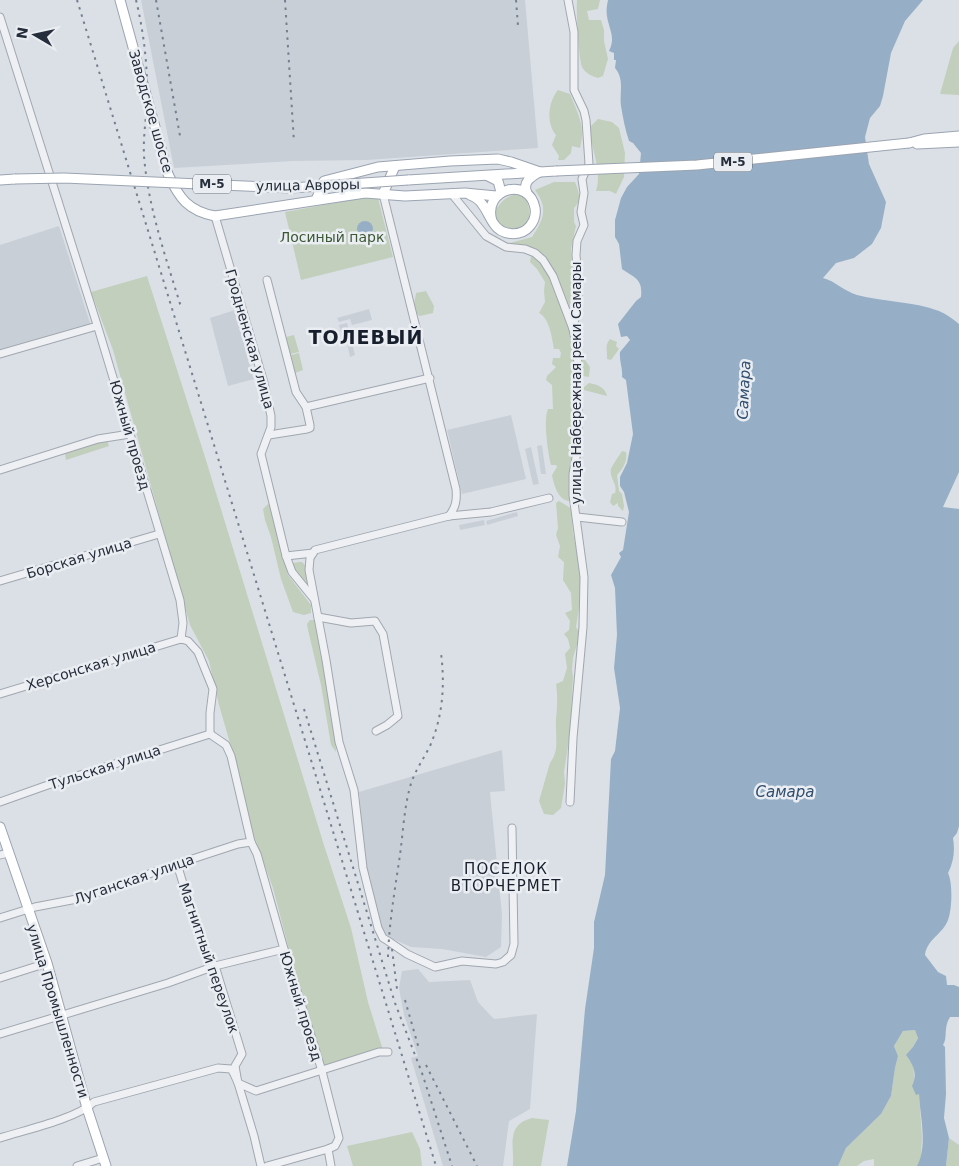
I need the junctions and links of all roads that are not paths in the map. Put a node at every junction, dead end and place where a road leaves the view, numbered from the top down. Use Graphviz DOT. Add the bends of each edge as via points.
graph roads {
  1 [pos="120,0"];
  2 [pos="568,0"];
  3 [pos="0,17"];
  4 [pos="959,136"];
  5 [pos="959,142"];
  6 [pos="912,143"];
  7 [pos="498,159"];
  8 [pos="395,166"];
  9 [pos="540,172"];
  10 [pos="496,174"];
  11 [pos="485,175"];
  12 [pos="0,180"];
  13 [pos="452,193"];
  14 [pos="465,193"];
  15 [pos="527,193"];
  16 [pos="383,194"];
  17 [pos="499,194"];
  18 [pos="316,200"];
  19 [pos="215,216"];
  20 [pos="492,221"];
  21 [pos="268,280"];
  22 [pos="97,326"];
  23 [pos="573,330"];
  24 [pos="0,354"];
  25 [pos="430,378"];
  26 [pos="306,407"];
  27 [pos="130,434"];
  28 [pos="269,435"];
  29 [pos="0,470"];
  30 [pos="548,498"];
  31 [pos="449,516"];
  32 [pos="577,517"];
  33 [pos="622,522"];
  34 [pos="159,534"];
  35 [pos="311,555"];
  36 [pos="286,556"];
  37 [pos="0,581"];
  38 [pos="315,600"];
  39 [pos="318,617"];
  40 [pos="181,639"];
  41 [pos="0,694"];
  42 [pos="376,731"];
  43 [pos="210,734"];
  44 [pos="0,802"];
  45 [pos="570,802"];
  46 [pos="0,827"];
  47 [pos="512,828"];
  48 [pos="251,842"];
  49 [pos="4,854"];
  50 [pos="177,864"];
  51 [pos="27,910"];
  52 [pos="0,918"];
  53 [pos="284,949"];
  54 [pos="47,963"];
  55 [pos="215,966"];
  56 [pos="0,978"];
  57 [pos="61,1016"];
  58 [pos="0,1034"];
  59 [pos="388,1052"];
  60 [pos="322,1071"];
  61 [pos="238,1084"];
  62 [pos="87,1108"];
  63 [pos="0,1138"];
  64 [pos="328,1149"];
  65 [pos="105,1162"];
  66 [pos="77,1166"];
  67 [pos="261,1166"];
  68 [pos="267,1166"];
  69 [pos="331,1166"];
  1 -- 19 [label="main road, Заводское шоссе" via="168,174 176,192 186,203"];
  2 -- 23 [label="street, улица Набережная реки Самары" via="574,32 574,90 584,111 588,164 582,178 584,225 577,241 578,294"];
  3 -- 22 [label="street, Южный проезд"];
  4 -- 6 [label="main road, М-5"];
  5 -- 6 [label="main road, М-5"];
  6 -- 9 [label="main road, улица Авроры / М-5, bridge" via="697,165"];
  7 -- 8 [label="main road"];
  7 -- 9 [label="main road"];
  7 -- 10 [label="main road" via="504,162 505,167"];
  8 -- 16 [label="main road"];
  8 -- 18 [label="main road" via="365,169 324,181"];
  9 -- 10 [label="main road, улица Авроры / М-5"];
  9 -- 15 [label="main road" via="526,183"];
  10 -- 11 [label="main road, улица Авроры / М-5"];
  11 -- 12 [label="main road, улица Авроры / М-5, bridge" via="291,188 64,178"];
  11 -- 17 [label="main road" via="498,181"];
  13 -- 14 [label="main road, Заводское шоссе"];
  13 -- 16 [label="main road, Заводское шоссе"];
  13 -- 23 [label="street" via="486,236 506,247 535,252 543,260 553,276"];
  14 -- 17 [label="main road, Заводское шоссе"];
  14 -- 20 [label="main road" via="479,200"];
  15 -- 17 [label="main road" via="513,189"];
  15 -- 20 [label="main road" via="535,212 533,221 525,230 507,233"];
  16 -- 18 [label="main road, Заводское шоссе" via="365,193"];
  16 -- 25 [label="street"];
  17 -- 20 [label="main road" via="491,206"];
  18 -- 19 [label="main road, Заводское шоссе"];
  19 -- 28 [label="street, Гродненская улица" via="264,383 271,416"];
  21 -- 26 [label="street" via="296,392"];
  22 -- 24 [label="street"];
  22 -- 27 [label="street, Южный проезд"];
  23 -- 32 [label="street, улица Набережная реки Самары" via="578,349 578,446 573,474"];
  25 -- 26 [label="street"];
  25 -- 31 [label="street" via="456,489 455,509"];
  26 -- 28 [label="street" via="310,428"];
  27 -- 29 [label="street" via="98,439"];
  27 -- 34 [label="street, Южный проезд"];
  28 -- 36 [label="street, Гродненская улица" via="261,454"];
  30 -- 31 [label="street" via="491,512"];
  31 -- 35 [label="street" via="315,550"];
  32 -- 33 [label="street"];
  32 -- 45 [label="street, улица Набережная реки Самары" via="584,577 583,627"];
  34 -- 37 [label="street, Борская улица"];
  34 -- 40 [label="street, Южный проезд" via="180,600"];
  35 -- 36 [label="street"];
  35 -- 38 [label="street, Гродненская улица" via="309,570"];
  36 -- 38 [label="street, Гродненская улица" via="292,572"];
  38 -- 39 [label="street, Гродненская улица"];
  39 -- 42 [label="street" via="351,623 375,621 383,634 398,716"];
  39 -- 47 [label="street, Гродненская улица" via="339,742 354,790 363,868 378,928 384,938 407,954 435,967 462,961 503,962 511,955 514,944"];
  40 -- 41 [label="street, Херсонская улица"];
  40 -- 43 [label="street" via="188,641 198,652 213,689"];
  43 -- 44 [label="street, Тульская улица"];
  43 -- 48 [label="street, Южный проезд" via="226,745 231,756"];
  46 -- 49 [label="main road, улица Промышленности"];
  48 -- 50 [label="street, Луганская улица"];
  48 -- 53 [label="street, Южный проезд"];
  49 -- 51 [label="main road, улица Промышленности"];
  50 -- 51 [label="street, Луганская улица" via="82,898"];
  50 -- 55 [label="street, Магнитный переулок" via="204,951"];
  51 -- 52 [label="street, Луганская улица"];
  51 -- 54 [label="main road, улица Промышленности"];
  53 -- 55 [label="street"];
  53 -- 60 [label="street, Южный проезд"];
  54 -- 56 [label="street"];
  54 -- 57 [label="main road, улица Промышленности"];
  55 -- 57 [label="street"];
  55 -- 61 [label="street, Магнитный переулок" via="242,1054 235,1066"];
  57 -- 58 [label="street"];
  57 -- 62 [label="main road, улица Промышленности"];
  59 -- 60 [label="street"];
  60 -- 61 [label="street" via="256,1091"];
  60 -- 64 [label="street, Южный проезд" via="338,1138 335,1146"];
  61 -- 62 [label="street" via="230,1069 218,1068 94,1102"];
  61 -- 67 [label="street, Магнитный переулок"];
  62 -- 63 [label="street"];
  62 -- 65 [label="main road, улица Промышленности"];
  64 -- 68 [label="street"];
  64 -- 69 [label="street"];
  65 -- 66 [label="street"];
}
